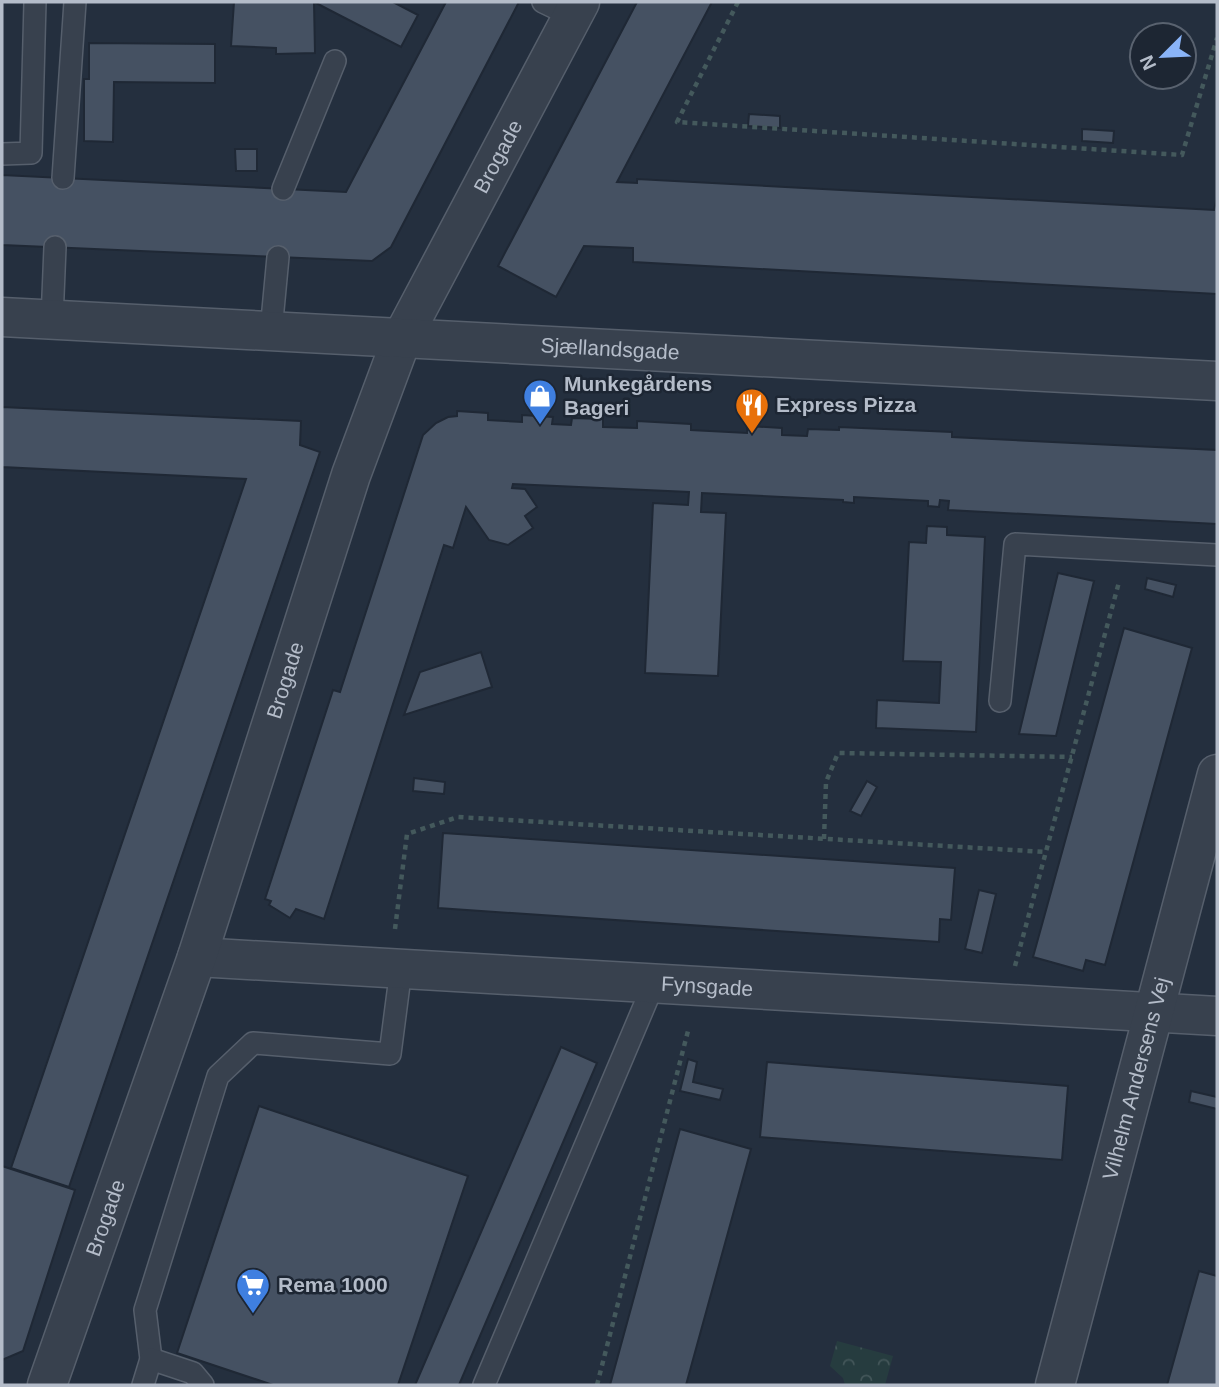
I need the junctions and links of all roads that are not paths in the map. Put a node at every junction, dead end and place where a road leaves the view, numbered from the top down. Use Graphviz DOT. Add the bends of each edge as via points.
graph roads {
  1 [pos="35,2"];
  2 [pos="75,2"];
  3 [pos="565,6"];
  4 [pos="335,61"];
  5 [pos="30,153"];
  6 [pos="65,153"];
  7 [pos="2,154"];
  8 [pos="63,178"];
  9 [pos="283,189"];
  10 [pos="55,247"];
  11 [pos="278,257"];
  12 [pos="2,317"];
  13 [pos="52,320"];
  14 [pos="271,331"];
  15 [pos="402,338"];
  16 [pos="1217,381"];
  17 [pos="1217,555"];
  18 [pos="1000,701"];
  19 [pos="1217,774"];
  20 [pos="197,957"];
  21 [pos="395,968"];
  22 [pos="654,983"];
  23 [pos="1154,1012"];
  24 [pos="1217,1016"];
  25 [pos="152,1359"];
  26 [pos="47,1385"];
  27 [pos="143,1385"];
  28 [pos="203,1385"];
  29 [pos="484,1385"];
  30 [pos="1055,1385"];
  1 -- 5 [label="lane"];
  2 -- 6 [label="lane"];
  3 -- 15 [label="street, Brogade"];
  4 -- 9 [label="lane"];
  5 -- 6 [label="lane"];
  5 -- 7 [label="lane"];
  6 -- 8 [label="lane"];
  10 -- 13 [label="lane"];
  11 -- 14 [label="lane"];
  12 -- 13 [label="street, Sjællandsgade"];
  13 -- 14 [label="street, Sjællandsgade"];
  14 -- 15 [label="street, Sjællandsgade"];
  15 -- 16 [label="street, Sjællandsgade"];
  15 -- 20 [label="street, Brogade" via="351,475"];
  17 -- 18 [label="lane" via="1015,544"];
  19 -- 23 [label="street, Vilhelm Andersens Vej"];
  20 -- 21 [label="street, Fynsgade"];
  20 -- 26 [label="street, Brogade"];
  21 -- 22 [label="street, Fynsgade"];
  21 -- 25 [label="lane" via="390,1054 253,1043 218,1076 145,1310"];
  22 -- 23 [label="street, Fynsgade"];
  22 -- 29 [label="lane"];
  23 -- 24 [label="street, Fynsgade"];
  23 -- 30 [label="street, Vilhelm Andersens Vej"];
  25 -- 27 [label="lane"];
  25 -- 28 [label="lane" via="193,1373"];
}
